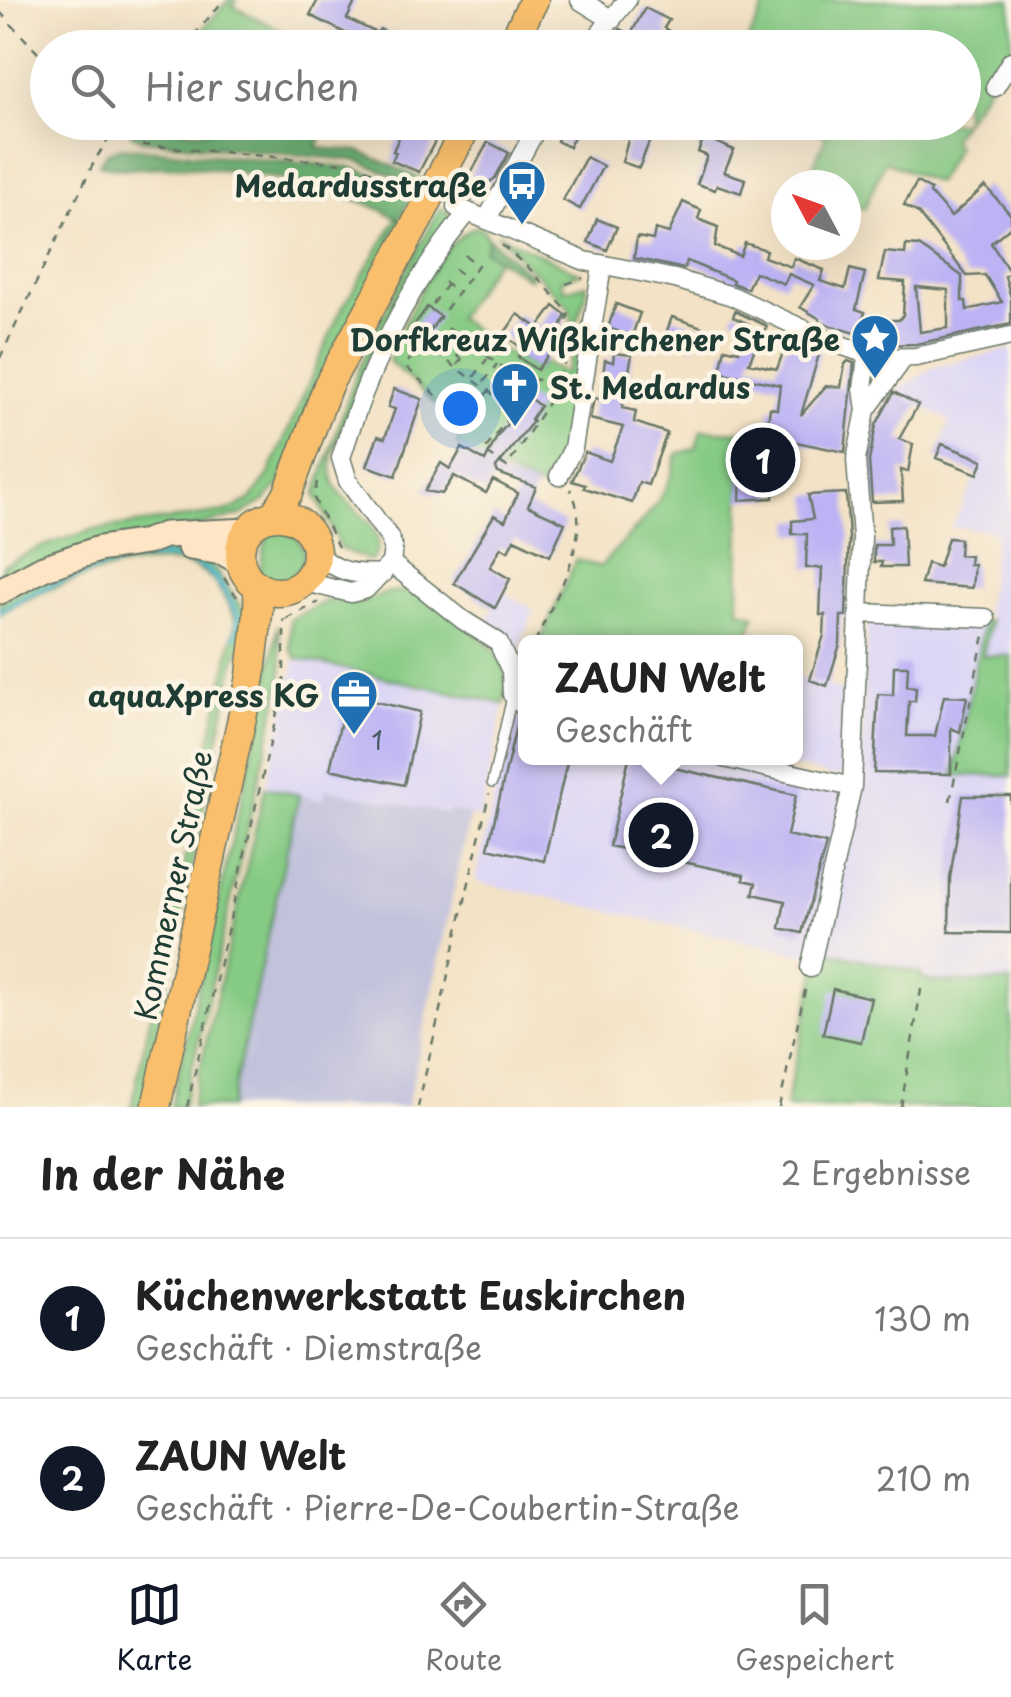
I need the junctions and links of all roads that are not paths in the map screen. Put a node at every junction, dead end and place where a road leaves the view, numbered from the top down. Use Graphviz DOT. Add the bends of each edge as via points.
graph roads {
  1 [pos="534,0"];
  2 [pos="580,0"];
  3 [pos="627,0"];
  4 [pos="612,20"];
  5 [pos="519,30"];
  6 [pos="603,30"];
  7 [pos="1011,61"];
  8 [pos="995,88"];
  9 [pos="457,140"];
  10 [pos="530,140"];
  11 [pos="487,220"];
  12 [pos="602,266"];
  13 [pos="1011,336"];
  14 [pos="348,353"];
  15 [pos="867,356"];
  16 [pos="903,359"];
  17 [pos="866,410"];
  18 [pos="559,476"];
  19 [pos="273,516"];
  20 [pos="302,524"];
  21 [pos="248,531"];
  22 [pos="146,542"];
  23 [pos="316,554"];
  24 [pos="240,562"];
  25 [pos="387,568"];
  26 [pos="0,591"];
  27 [pos="283,595"];
  28 [pos="860,613"];
  29 [pos="986,618"];
  30 [pos="512,694"];
  31 [pos="518,701"];
  32 [pos="755,765"];
  33 [pos="492,783"];
  34 [pos="852,787"];
  35 [pos="810,968"];
  36 [pos="156,1107"];
  1 -- 5 [label="main road"];
  2 -- 4 [label="street"];
  3 -- 4 [label="street"];
  4 -- 6 [label="street"];
  7 -- 8 [label="street"];
  9 -- 14 [label="main road, bridge" via="429,184 418,220"];
  10 -- 11 [label="street"];
  11 -- 12 [label="street"];
  11 -- 25 [label="street" via="462,209 404,303 341,458 348,481 389,537 394,556"];
  12 -- 15 [label="street" via="722,292"];
  12 -- 18 [label="street" via="573,448"];
  13 -- 16 [label="street"];
  14 -- 19 [label="main road"];
  14 -- 20 [label="main road" via="304,493"];
  15 -- 16 [label="street"];
  15 -- 17 [label="street"];
  16 -- 17 [label="street"];
  17 -- 28 [label="street" via="856,460"];
  19 -- 20 [label="main road"];
  19 -- 21 [label="main road"];
  20 -- 23 [label="main road"];
  21 -- 22 [label="main road"];
  21 -- 24 [label="main road"];
  22 -- 24 [label="main road" via="208,549"];
  22 -- 26 [label="main road" via="73,557"];
  23 -- 25 [label="street" via="351,574"];
  23 -- 27 [label="main road" via="314,569"];
  24 -- 27 [label="main road" via="246,576"];
  25 -- 27 [label="street" via="356,593"];
  25 -- 30 [label="street" via="498,642 511,671"];
  27 -- 36 [label="main road, Kommerner Straße" via="259,603 251,677"];
  28 -- 29 [label="street"];
  28 -- 34 [label="street"];
  30 -- 31 [label="street"];
  30 -- 33 [label="lane"];
  32 -- 34 [label="street"];
  34 -- 35 [label="street"];
}
